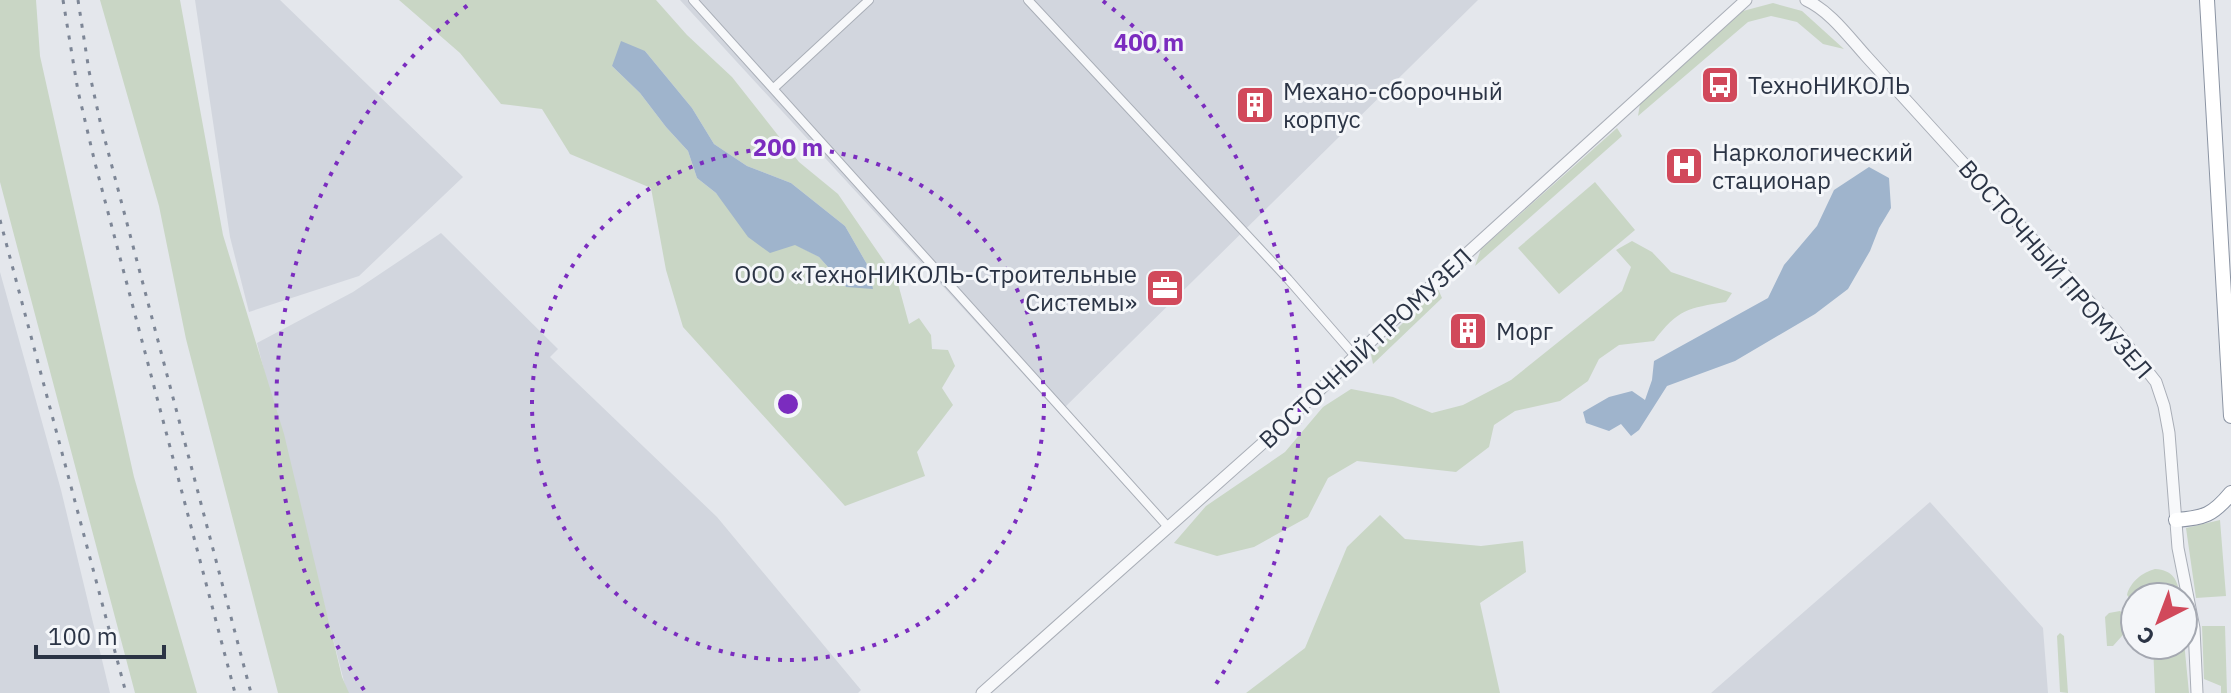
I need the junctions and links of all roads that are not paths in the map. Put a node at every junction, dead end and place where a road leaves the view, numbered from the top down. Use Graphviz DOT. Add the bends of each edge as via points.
graph roads {
  1 [pos="693,0"];
  2 [pos="869,0"];
  3 [pos="1028,0"];
  4 [pos="1746,0"];
  5 [pos="1806,0"];
  6 [pos="2207,0"];
  7 [pos="774,88"];
  8 [pos="1355,356"];
  9 [pos="2231,416"];
  10 [pos="2231,493"];
  11 [pos="2176,520"];
  12 [pos="1169,528"];
  13 [pos="982,693"];
  14 [pos="2197,693"];
  1 -- 7 [label="street"];
  2 -- 7 [label="street"];
  3 -- 8 [label="street"];
  4 -- 8 [label="street, ВОСТОЧНЫЙ ПРОМУЗЕЛ"];
  5 -- 11 [label="street, ВОСТОЧНЫЙ ПРОМУЗЕЛ" via="1866,56 2116,331 2156,382 2169,433"];
  6 -- 9 [label="highway"];
  7 -- 12 [label="street"];
  8 -- 12 [label="street, ВОСТОЧНЫЙ ПРОМУЗЕЛ"];
  10 -- 11 [label="highway" via="2212,513"];
  11 -- 14 [label="street, ВОСТОЧНЫЙ ПРОМУЗЕЛ" via="2194,628"];
  12 -- 13 [label="street, ВОСТОЧНЫЙ ПРОМУЗЕЛ"];
}
